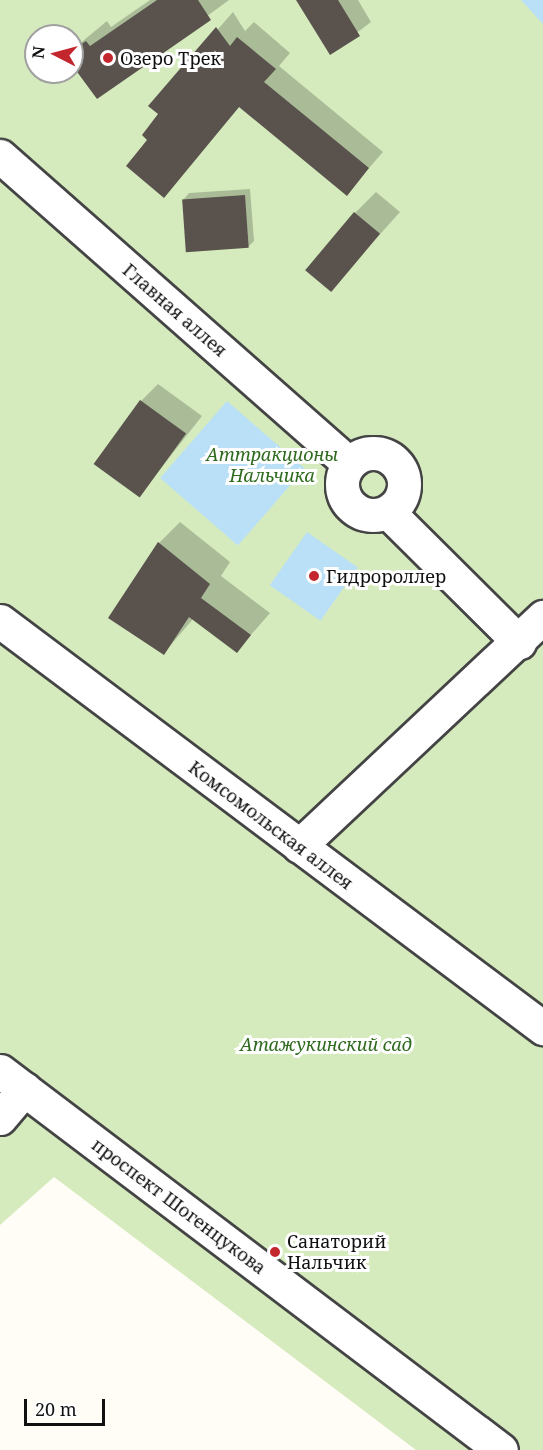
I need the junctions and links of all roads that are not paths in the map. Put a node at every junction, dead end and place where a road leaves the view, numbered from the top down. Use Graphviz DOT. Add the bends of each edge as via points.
graph roads {
  1 [pos="0,156"];
  2 [pos="350,464"];
  3 [pos="388,512"];
  4 [pos="543,617"];
  5 [pos="0,621"];
  6 [pos="519,642"];
  7 [pos="299,846"];
  8 [pos="543,1028"];
  9 [pos="12,1080"];
  10 [pos="0,1118"];
  11 [pos="501,1450"];
  1 -- 2 [label="street, Главная аллея"];
  2 -- 3 [label="street" via="342,484 348,504 367,515"];
  2 -- 3 [label="street" via="366,454 394,461 404,488"];
  3 -- 6 [label="street"];
  4 -- 6 [label="street"];
  5 -- 7 [label="street, Комсомольская аллея"];
  6 -- 7 [label="street"];
  7 -- 8 [label="street, Комсомольская аллея"];
  9 -- 10 [label="street"];
  9 -- 11 [label="street, проспект Шогенцукова"];
}
